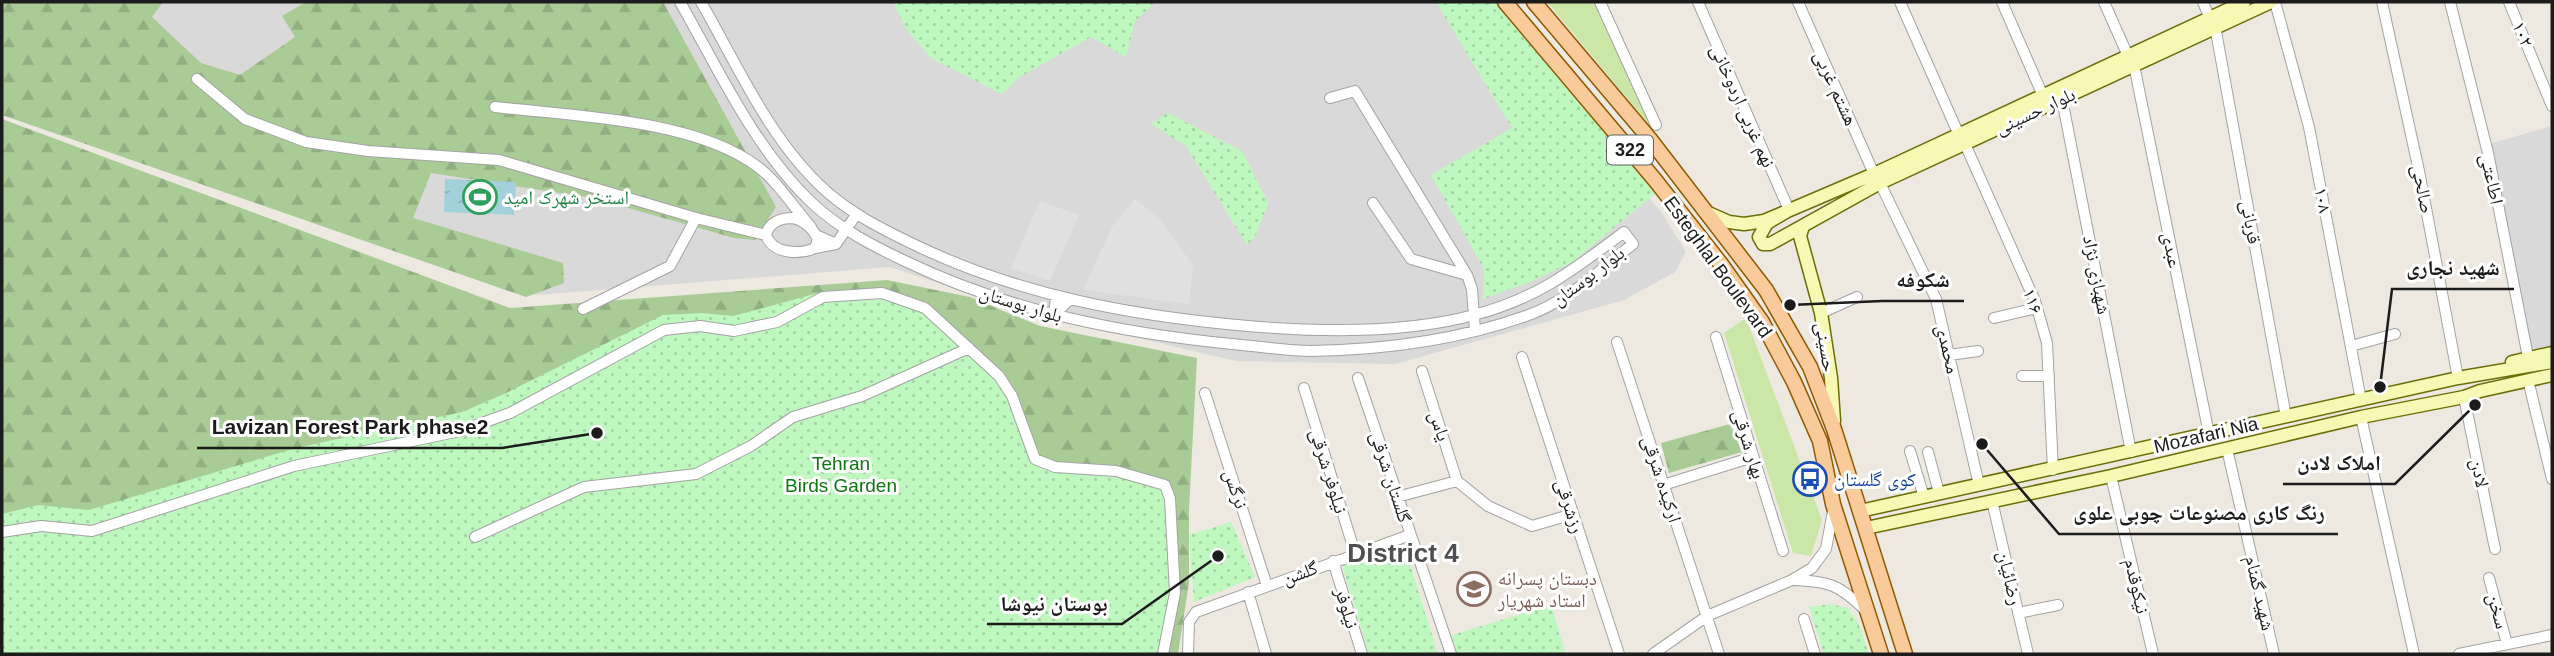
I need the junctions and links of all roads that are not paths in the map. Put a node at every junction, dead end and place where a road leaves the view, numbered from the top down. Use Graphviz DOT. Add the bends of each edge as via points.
graph roads {
  1 [pos="680,2"];
  2 [pos="701,2"];
  3 [pos="1505,2"];
  4 [pos="1534,2"];
  5 [pos="1600,2"];
  6 [pos="1698,2"];
  7 [pos="1798,2"];
  8 [pos="1900,2"];
  9 [pos="2002,2"];
  10 [pos="2104,2"];
  11 [pos="2203,2"];
  12 [pos="2244,2"];
  13 [pos="2273,2"];
  14 [pos="2382,2"];
  15 [pos="2451,2"];
  16 [pos="2509,2"];
  17 [pos="2212,22"];
  18 [pos="2131,61"];
  19 [pos="197,79"];
  20 [pos="2043,96"];
  21 [pos="1330,98"];
  22 [pos="2062,99"];
  23 [pos="2552,106"];
  24 [pos="495,107"];
  25 [pos="1656,125"];
  26 [pos="775,130"];
  27 [pos="1962,139"];
  28 [pos="760,140"];
  29 [pos="1877,178"];
  30 [pos="783,195"];
  31 [pos="1373,202"];
  32 [pos="1789,210"];
  33 [pos="1704,211"];
  34 [pos="856,215"];
  35 [pos="696,218"];
  36 [pos="786,218"];
  37 [pos="1803,226"];
  38 [pos="846,230"];
  39 [pos="814,231"];
  40 [pos="766,235"];
  41 [pos="836,244"];
  42 [pos="815,248"];
  43 [pos="1467,275"];
  44 [pos="1541,290"];
  45 [pos="1766,290"];
  46 [pos="1056,296"];
  47 [pos="1857,297"];
  48 [pos="1070,299"];
  49 [pos="1749,302"];
  50 [pos="1548,307"];
  51 [pos="2036,308"];
  52 [pos="583,309"];
  53 [pos="1821,313"];
  54 [pos="1054,315"];
  55 [pos="1473,315"];
  56 [pos="1994,318"];
  57 [pos="1305,331"];
  58 [pos="1475,331"];
  59 [pos="2395,334"];
  60 [pos="1716,338"];
  61 [pos="1617,342"];
  62 [pos="2351,346"];
  63 [pos="969,348"];
  64 [pos="1309,351"];
  65 [pos="1978,351"];
  66 [pos="2552,353"];
  67 [pos="1949,355"];
  68 [pos="1522,357"];
  69 [pos="2528,358"];
  70 [pos="2552,362"];
  71 [pos="1422,371"];
  72 [pos="2552,375"];
  73 [pos="2022,376"];
  74 [pos="2049,376"];
  75 [pos="1359,378"];
  76 [pos="2458,378"];
  77 [pos="2552,384"];
  78 [pos="1304,388"];
  79 [pos="2530,388"];
  80 [pos="1205,393"];
  81 [pos="2464,397"];
  82 [pos="2361,400"];
  83 [pos="2286,417"];
  84 [pos="2361,417"];
  85 [pos="1834,429"];
  86 [pos="2209,434"];
  87 [pos="2227,449"];
  88 [pos="1910,451"];
  89 [pos="1928,452"];
  90 [pos="2131,452"];
  91 [pos="1753,457"];
  92 [pos="2053,470"];
  93 [pos="2112,476"];
  94 [pos="2552,479"];
  95 [pos="1457,481"];
  96 [pos="1664,485"];
  97 [pos="1979,485"];
  98 [pos="1939,494"];
  99 [pos="1397,497"];
  100 [pos="1924,497"];
  101 [pos="1992,501"];
  102 [pos="1833,504"];
  103 [pos="1888,505"];
  104 [pos="1860,511"];
  105 [pos="1573,514"];
  106 [pos="1899,520"];
  107 [pos="1866,528"];
  108 [pos="2,533"];
  109 [pos="1410,535"];
  110 [pos="475,537"];
  111 [pos="2495,549"];
  112 [pos="1783,551"];
  113 [pos="1355,553"];
  114 [pos="1333,561"];
  115 [pos="2489,578"];
  116 [pos="1792,580"];
  117 [pos="1267,586"];
  118 [pos="1248,592"];
  119 [pos="2057,605"];
  120 [pos="1866,611"];
  121 [pos="2018,613"];
  122 [pos="1707,616"];
  123 [pos="1804,619"];
  124 [pos="2552,635"];
  125 [pos="2507,644"];
  126 [pos="1163,654"];
  127 [pos="1188,654"];
  128 [pos="1266,654"];
  129 [pos="1362,654"];
  130 [pos="1451,654"];
  131 [pos="1619,654"];
  132 [pos="1653,654"];
  133 [pos="1719,654"];
  134 [pos="1815,654"];
  135 [pos="1881,654"];
  136 [pos="1905,654"];
  137 [pos="2028,654"];
  138 [pos="2153,654"];
  139 [pos="2274,654"];
  140 [pos="2414,654"];
  141 [pos="2460,654"];
  1 -- 28 [label="street, بلوار بوستان"];
  2 -- 26 [label="street, بلوار بوستان"];
  3 -- 49 [label="main road, Esteghlal Boulevard / 322" via="1655,180"];
  4 -- 33 [label="main road, Esteghlal Boulevard / 322"];
  5 -- 25 [label="street"];
  6 -- 32 [label="street, نهم غربی اردوخانی"];
  7 -- 29 [label="street, هشتم غربی"];
  8 -- 27 [label="street, ۱۱۶"];
  9 -- 20 [label="street"];
  10 -- 18 [label="street, عبدی"];
  11 -- 17 [label="street, قربانی"];
  12 -- 17 [label="main road, بلوار حسینی"];
  13 -- 17 [label="main road, بلوار حسینی"];
  13 -- 62 [label="street, ۱۰۸" via="2309,127"];
  14 -- 76 [label="street, صالحی"];
  15 -- 69 [label="street, اطاعتی" via="2488,153"];
  16 -- 23 [label="street, ۱۰۲"];
  17 -- 18 [label="main road, بلوار حسینی"];
  17 -- 83 [label="street, قربانی"];
  18 -- 20 [label="main road, بلوار حسینی"];
  18 -- 22 [label="main road, بلوار حسینی"];
  18 -- 86 [label="street, عبدی"];
  19 -- 35 [label="street" via="245,119 306,142 499,160"];
  20 -- 27 [label="main road, بلوار حسینی"];
  21 -- 43 [label="street" via="1354,91"];
  22 -- 27 [label="main road, بلوار حسینی"];
  22 -- 90 [label="street, شهبازی نژاد"];
  24 -- 30 [label="street" via="634,123 694,137 733,150 761,169"];
  26 -- 28 [label="street"];
  26 -- 34 [label="street, بلوار بوستان" via="799,163"];
  27 -- 29 [label="main road, بلوار حسینی"];
  27 -- 51 [label="street, ۱۱۶"];
  28 -- 38 [label="street, بلوار بوستان" via="784,175"];
  29 -- 32 [label="main road, بلوار حسینی"];
  29 -- 37 [label="main road, بلوار حسینی"];
  29 -- 67 [label="street, محمدی" via="1936,299"];
  30 -- 36 [label="street"];
  30 -- 39 [label="street"];
  31 -- 43 [label="street" via="1411,259"];
  32 -- 33 [label="main road" via="1744,224"];
  32 -- 37 [label="main road, بلوار حسینی" via="1763,227 1760,241 1770,244"];
  33 -- 45 [label="main road, Esteghlal Boulevard / 322"];
  34 -- 38 [label="street"];
  34 -- 46 [label="street, بلوار بوستان" via="933,254"];
  35 -- 40 [label="street"];
  35 -- 52 [label="street" via="670,266"];
  36 -- 39 [label="street" via="799,220"];
  36 -- 40 [label="street" via="771,225"];
  37 -- 53 [label="main road, حسینی" via="1802,250"];
  38 -- 41 [label="street"];
  38 -- 54 [label="street, بلوار بوستان" via="926,271"];
  39 -- 41 [label="street"];
  39 -- 42 [label="street" via="818,239"];
  40 -- 42 [label="street" via="772,245 786,250"];
  41 -- 42 [label="street"];
  43 -- 55 [label="street"];
  44 -- 50 [label="street"];
  44 -- 50 [label="street, بلوار بوستان" via="1624,232 1633,244"];
  44 -- 55 [label="street, بلوار بوستان"];
  45 -- 49 [label="main road"];
  45 -- 85 [label="main road, Esteghlal Boulevard / 322" via="1810,368"];
  46 -- 48 [label="street, بلوار بوستان"];
  46 -- 54 [label="street"];
  47 -- 53 [label="street"];
  48 -- 54 [label="street"];
  48 -- 57 [label="street, بلوار بوستان" via="1164,318"];
  49 -- 102 [label="main road, Esteghlal Boulevard / 322" via="1794,382 1820,441"];
  50 -- 58 [label="street, بلوار بوستان"];
  51 -- 56 [label="street"];
  51 -- 74 [label="street, ۱۱۶" via="2047,343"];
  53 -- 85 [label="main road, حسینی"];
  54 -- 64 [label="street, بلوار بوستان" via="1162,337"];
  55 -- 57 [label="street, بلوار بوستان" via="1361,330"];
  55 -- 58 [label="street"];
  57 -- 64 [label="street"];
  58 -- 64 [label="street, بلوار بوستان" via="1438,340"];
  59 -- 62 [label="street"];
  60 -- 91 [label="street, بهار شرقی"];
  61 -- 96 [label="street, ارکیده شرقی"];
  62 -- 82 [label="street, ۱۰۸"];
  63 -- 108 [label="street" via="925,309 881,293 824,297 777,322 734,331 700,326 664,330 510,413 460,431 294,466 92,531 41,526"];
  63 -- 110 [label="street" via="862,396 793,417 751,446 696,474 584,487"];
  63 -- 126 [label="street" via="999,376 1012,396 1035,459 1055,467 1116,471 1165,485 1170,499 1175,593"];
  65 -- 67 [label="street"];
  66 -- 69 [label="main road"];
  67 -- 97 [label="street, محمدی"];
  68 -- 105 [label="street, رزشرقی"];
  69 -- 76 [label="main road"];
  70 -- 76 [label="main road, Mozafari Nia"];
  71 -- 95 [label="street, یاس"];
  72 -- 81 [label="main road, Mozafari Nia"];
  73 -- 74 [label="street"];
  74 -- 92 [label="street, ۱۱۶"];
  75 -- 99 [label="street, گلستان شرقی"];
  76 -- 82 [label="main road, Mozafari Nia"];
  77 -- 79 [label="main road"];
  78 -- 113 [label="street, نیلوفر شرقی"];
  79 -- 81 [label="main road"];
  79 -- 94 [label="street"];
  80 -- 117 [label="street, نرگس"];
  81 -- 84 [label="main road, Mozafari Nia"];
  81 -- 111 [label="street, لادن"];
  82 -- 83 [label="main road, Mozafari Nia"];
  83 -- 86 [label="main road, Mozafari Nia"];
  84 -- 87 [label="main road, Mozafari Nia"];
  84 -- 140 [label="street"];
  85 -- 104 [label="main road, Esteghlal Boulevard / 322"];
  86 -- 90 [label="main road, Mozafari Nia"];
  87 -- 93 [label="main road, Mozafari Nia"];
  87 -- 139 [label="street, شهید گمنام"];
  88 -- 100 [label="street"];
  89 -- 98 [label="street"];
  90 -- 92 [label="main road, Mozafari Nia"];
  91 -- 96 [label="street"];
  91 -- 112 [label="street, بهار شرقی"];
  92 -- 97 [label="main road, Mozafari Nia"];
  93 -- 101 [label="main road, Mozafari Nia"];
  93 -- 138 [label="street, نیکوقدم"];
  95 -- 99 [label="street"];
  95 -- 105 [label="street" via="1488,506 1532,526"];
  96 -- 122 [label="street, ارکیده شرقی"];
  97 -- 98 [label="main road, Mozafari Nia"];
  98 -- 100 [label="main road, Mozafari Nia"];
  99 -- 109 [label="street, گلستان شرقی"];
  100 -- 103 [label="main road, Mozafari Nia"];
  101 -- 106 [label="main road, Mozafari Nia"];
  101 -- 121 [label="street, رضائیان"];
  102 -- 116 [label="street" via="1826,549 1812,568"];
  102 -- 120 [label="main road, Esteghlal Boulevard / 322"];
  103 -- 104 [label="main road, Mozafari Nia"];
  103 -- 106 [label="main road" via="1885,515"];
  104 -- 107 [label="main road, Esteghlal Boulevard / 322"];
  105 -- 131 [label="street, رزشرقی"];
  106 -- 107 [label="main road, Mozafari Nia"];
  107 -- 136 [label="main road, Esteghlal Boulevard / 322"];
  109 -- 113 [label="street, گلشن"];
  109 -- 130 [label="street, گلستان شرقی"];
  113 -- 114 [label="street, گلشن"];
  114 -- 117 [label="street, گلشن"];
  114 -- 129 [label="street, نیلوفر"];
  115 -- 125 [label="street, سخن"];
  116 -- 120 [label="street" via="1822,581 1847,593"];
  116 -- 122 [label="street"];
  117 -- 118 [label="street, گلشن"];
  118 -- 127 [label="street, گلشن" via="1192,615"];
  118 -- 128 [label="street"];
  119 -- 121 [label="street"];
  120 -- 135 [label="main road, Esteghlal Boulevard / 322"];
  121 -- 137 [label="street, رضائیان"];
  122 -- 132 [label="street"];
  122 -- 133 [label="street, ارکیده شرقی"];
  123 -- 134 [label="street"];
  124 -- 125 [label="street"];
  125 -- 141 [label="street"];
}
